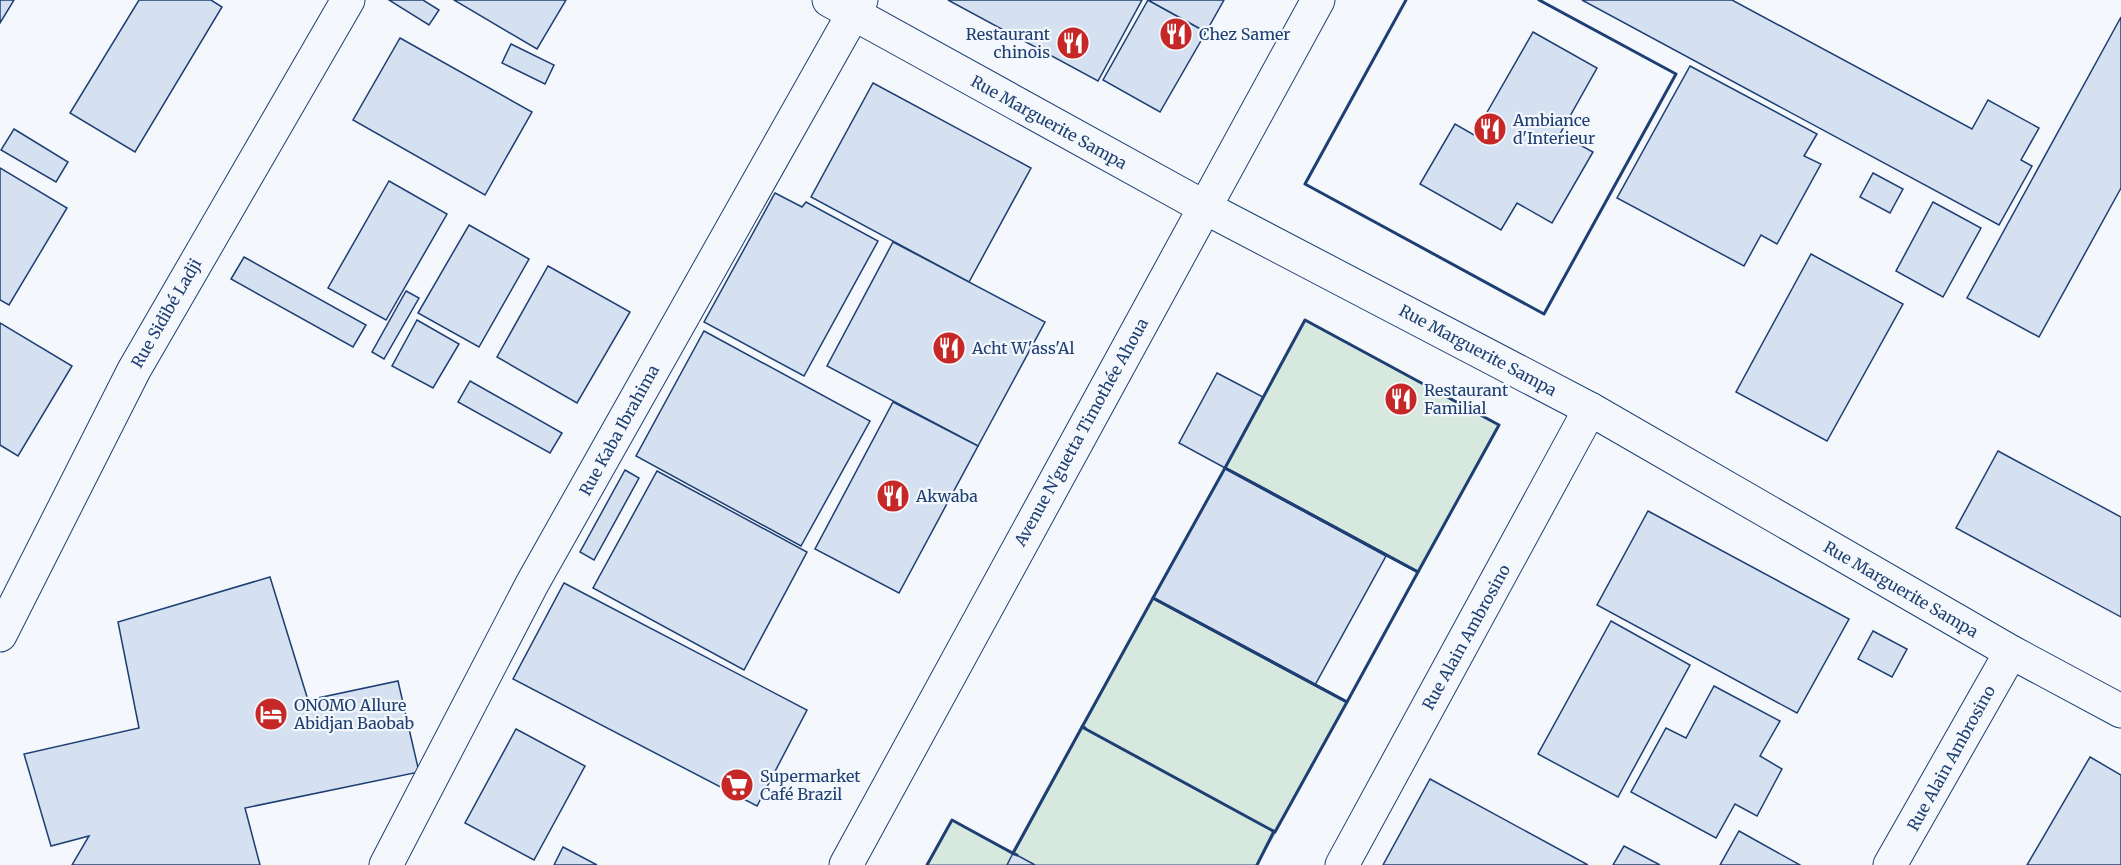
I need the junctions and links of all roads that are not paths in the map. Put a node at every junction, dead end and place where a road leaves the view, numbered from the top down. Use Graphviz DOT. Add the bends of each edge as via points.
graph roads {
  1 [pos="348,0"];
  2 [pos="1318,0"];
  3 [pos="848,5"];
  4 [pos="1204,207"];
  5 [pos="1590,409"];
  6 [pos="0,635"];
  7 [pos="2011,651"];
  8 [pos="2121,711"];
  9 [pos="386,865"];
  10 [pos="846,865"];
  11 [pos="1342,865"];
  12 [pos="1890,865"];
  1 -- 6 [label="street, Rue Sidibé Ladji" via="134,370"];
  2 -- 4 [label="street, Avenue N'guetta Timothée Ahoua"];
  3 -- 4 [label="street, Rue Marguerite Sampa"];
  3 -- 9 [label="street, Rue Kaba Ibrahima" via="532,584"];
  4 -- 5 [label="street, Rue Marguerite Sampa"];
  4 -- 10 [label="street, Avenue N'guetta Timothée Ahoua"];
  5 -- 7 [label="street, Rue Marguerite Sampa"];
  5 -- 11 [label="street, Rue Alain Ambrosino"];
  7 -- 8 [label="street, Rue Marguerite Sampa"];
  7 -- 12 [label="street, Rue Alain Ambrosino"];
}
